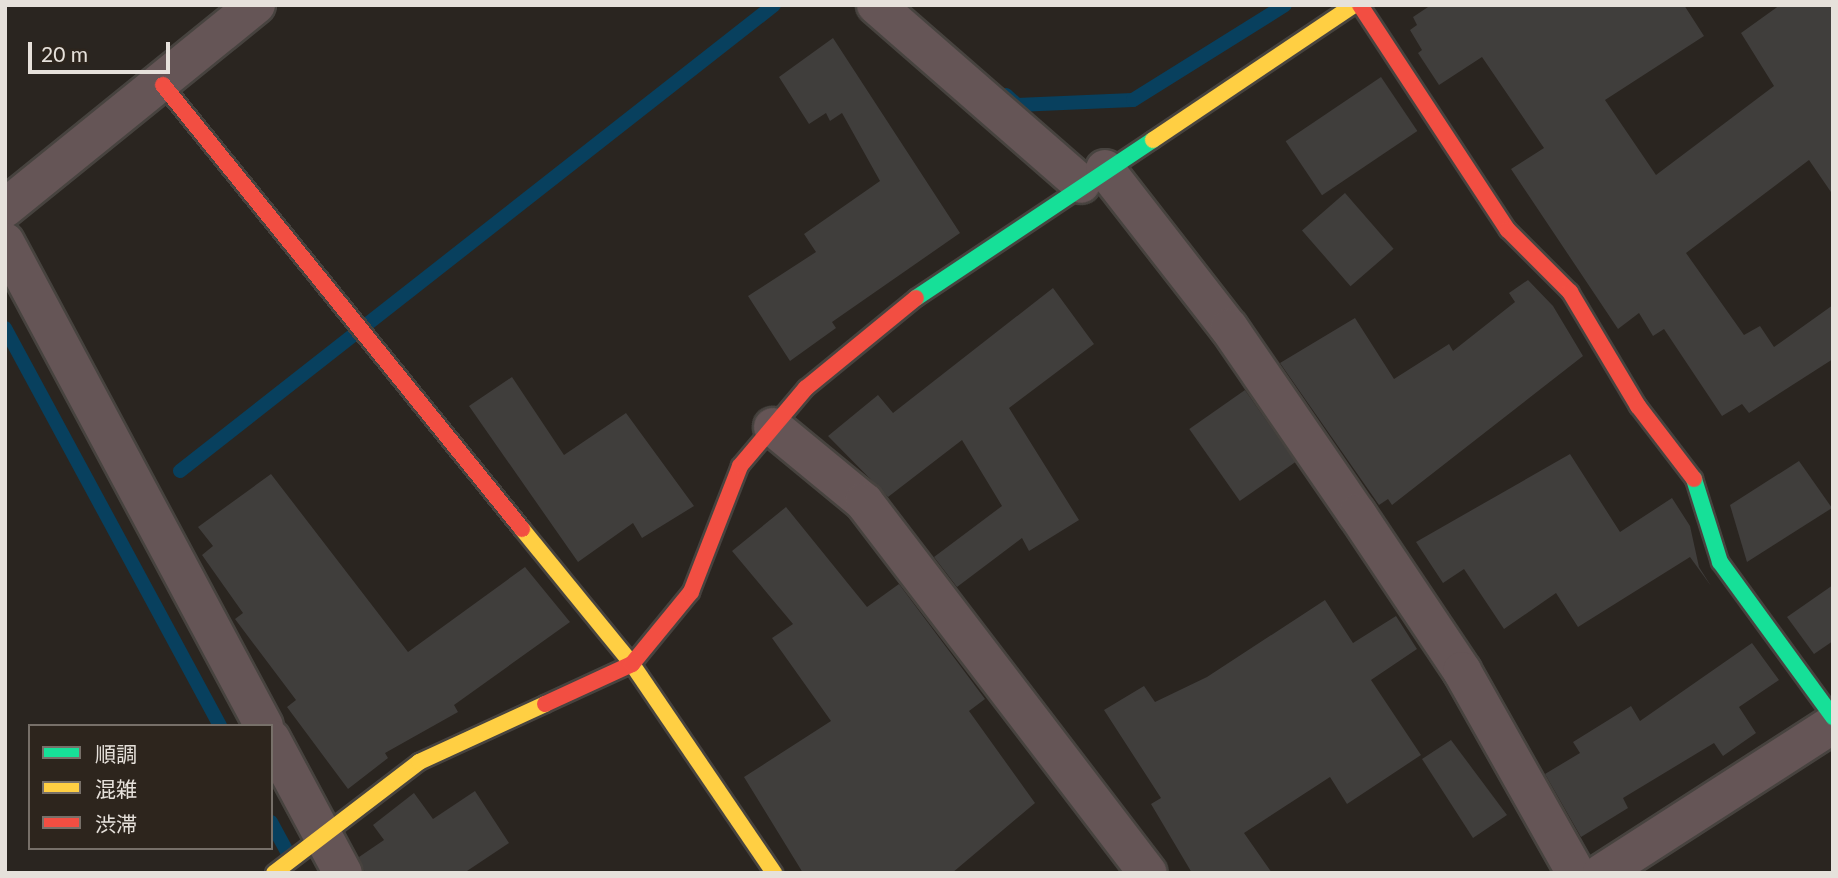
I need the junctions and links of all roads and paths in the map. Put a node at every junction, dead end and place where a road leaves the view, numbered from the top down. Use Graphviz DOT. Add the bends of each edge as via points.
graph roads {
  1 [pos="257,5"];
  2 [pos="876,5"];
  3 [pos="1354,5"];
  4 [pos="1360,5"];
  5 [pos="163,85"];
  6 [pos="1093,176"];
  7 [pos="5,208"];
  8 [pos="5,242"];
  9 [pos="773,428"];
  10 [pos="632,664"];
  11 [pos="1833,717"];
  12 [pos="263,724"];
  13 [pos="1833,724"];
  14 [pos="273,743"];
  15 [pos="322,834"];
  16 [pos="274,873"];
  17 [pos="343,873"];
  18 [pos="774,873"];
  19 [pos="1148,873"];
  20 [pos="1576,873"];
  21 [pos="1602,873"];
  1 -- 5 [label="street"];
  2 -- 6 [label="street"];
  3 -- 6 [label="street"];
  4 -- 11 [label="street" via="1508,230 1570,292 1638,406 1687,463 1709,512 1720,562"];
  5 -- 7 [label="street"];
  5 -- 10 [label="street"];
  6 -- 9 [label="street" via="885,319 806,388"];
  6 -- 20 [label="street" via="1229,328 1462,671"];
  8 -- 12 [label="street"];
  9 -- 10 [label="street" via="740,466 691,592"];
  9 -- 19 [label="street" via="864,502"];
  10 -- 15 [label="street" via="419,762"];
  10 -- 18 [label="street"];
  13 -- 21 [label="street"];
  14 -- 15 [label="street"];
  15 -- 16 [label="street"];
  15 -- 17 [label="street"];
}
